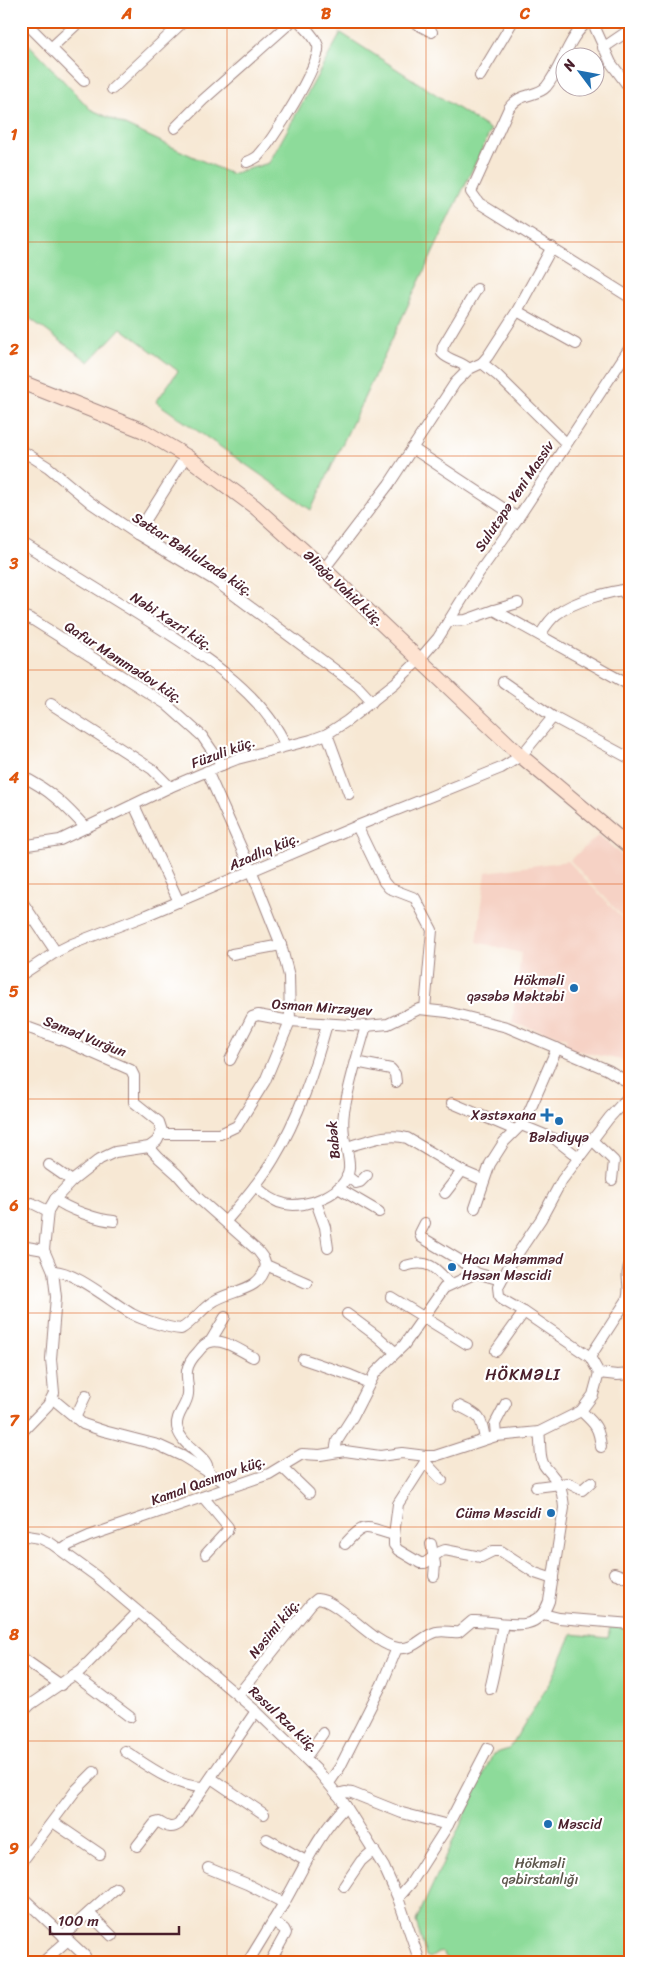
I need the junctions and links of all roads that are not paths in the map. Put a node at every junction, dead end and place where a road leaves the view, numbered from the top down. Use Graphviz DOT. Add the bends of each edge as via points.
graph roads {
  1 [pos="24,21"];
  2 [pos="80,21"];
  3 [pos="184,21"];
  4 [pos="292,21"];
  5 [pos="299,21"];
  6 [pos="411,21"];
  7 [pos="513,21"];
  8 [pos="591,21"];
  9 [pos="631,29"];
  10 [pos="432,32"];
  11 [pos="51,48"];
  12 [pos="603,48"];
  13 [pos="604,50"];
  14 [pos="480,76"];
  15 [pos="84,81"];
  16 [pos="112,89"];
  17 [pos="631,90"];
  18 [pos="175,128"];
  19 [pos="247,162"];
  20 [pos="552,247"];
  21 [pos="477,288"];
  22 [pos="631,298"];
  23 [pos="517,311"];
  24 [pos="576,344"];
  25 [pos="631,346"];
  26 [pos="482,362"];
  27 [pos="469,369"];
  28 [pos="21,382"];
  29 [pos="566,444"];
  30 [pos="412,448"];
  31 [pos="21,450"];
  32 [pos="186,456"];
  33 [pos="631,500"];
  34 [pos="631,506"];
  35 [pos="518,518"];
  36 [pos="137,534"];
  37 [pos="21,542"];
  38 [pos="324,569"];
  39 [pos="626,589"];
  40 [pos="631,602"];
  41 [pos="518,603"];
  42 [pos="494,610"];
  43 [pos="21,615"];
  44 [pos="450,620"];
  45 [pos="540,635"];
  46 [pos="419,660"];
  47 [pos="503,682"];
  48 [pos="631,686"];
  49 [pos="372,702"];
  50 [pos="51,704"];
  51 [pos="554,718"];
  52 [pos="327,734"];
  53 [pos="286,746"];
  54 [pos="521,756"];
  55 [pos="631,759"];
  56 [pos="222,765"];
  57 [pos="207,771"];
  58 [pos="21,776"];
  59 [pos="170,787"];
  60 [pos="349,794"];
  61 [pos="134,805"];
  62 [pos="357,826"];
  63 [pos="86,828"];
  64 [pos="21,846"];
  65 [pos="631,848"];
  66 [pos="252,872"];
  67 [pos="21,900"];
  68 [pos="179,902"];
  69 [pos="281,945"];
  70 [pos="56,952"];
  71 [pos="232,954"];
  72 [pos="21,975"];
  73 [pos="425,1009"];
  74 [pos="290,1021"];
  75 [pos="327,1024"];
  76 [pos="21,1025"];
  77 [pos="366,1026"];
  78 [pos="557,1048"];
  79 [pos="230,1060"];
  80 [pos="356,1062"];
  81 [pos="396,1082"];
  82 [pos="631,1084"];
  83 [pos="631,1094"];
  84 [pos="452,1103"];
  85 [pos="518,1128"];
  86 [pos="161,1134"];
  87 [pos="592,1140"];
  88 [pos="149,1147"];
  89 [pos="346,1147"];
  90 [pos="578,1157"];
  91 [pos="49,1165"];
  92 [pos="462,1171"];
  93 [pos="367,1175"];
  94 [pos="347,1176"];
  95 [pos="483,1180"];
  96 [pos="612,1180"];
  97 [pos="72,1181"];
  98 [pos="255,1186"];
  99 [pos="338,1188"];
  100 [pos="445,1193"];
  101 [pos="55,1199"];
  102 [pos="316,1202"];
  103 [pos="32,1204"];
  104 [pos="475,1208"];
  105 [pos="48,1211"];
  106 [pos="379,1212"];
  107 [pos="114,1221"];
  108 [pos="226,1221"];
  109 [pos="425,1223"];
  110 [pos="21,1246"];
  111 [pos="328,1248"];
  112 [pos="44,1250"];
  113 [pos="631,1261"];
  114 [pos="266,1265"];
  115 [pos="405,1266"];
  116 [pos="53,1271"];
  117 [pos="476,1273"];
  118 [pos="629,1278"];
  119 [pos="501,1280"];
  120 [pos="307,1284"];
  121 [pos="450,1284"];
  122 [pos="391,1297"];
  123 [pos="524,1312"];
  124 [pos="347,1314"];
  125 [pos="423,1316"];
  126 [pos="225,1317"];
  127 [pos="210,1342"];
  128 [pos="467,1344"];
  129 [pos="395,1352"];
  130 [pos="496,1352"];
  131 [pos="253,1357"];
  132 [pos="590,1357"];
  133 [pos="302,1359"];
  134 [pos="598,1373"];
  135 [pos="631,1374"];
  136 [pos="369,1383"];
  137 [pos="86,1396"];
  138 [pos="52,1398"];
  139 [pos="506,1404"];
  140 [pos="459,1406"];
  141 [pos="581,1411"];
  142 [pos="75,1418"];
  143 [pos="539,1432"];
  144 [pos="21,1433"];
  145 [pos="496,1436"];
  146 [pos="485,1439"];
  147 [pos="188,1446"];
  148 [pos="601,1447"];
  149 [pos="334,1452"];
  150 [pos="182,1456"];
  151 [pos="425,1459"];
  152 [pos="282,1467"];
  153 [pos="208,1472"];
  154 [pos="442,1480"];
  155 [pos="591,1482"];
  156 [pos="559,1484"];
  157 [pos="536,1487"];
  158 [pos="227,1488"];
  159 [pos="309,1493"];
  160 [pos="203,1497"];
  161 [pos="21,1535"];
  162 [pos="394,1535"];
  163 [pos="345,1544"];
  164 [pos="431,1544"];
  165 [pos="62,1550"];
  166 [pos="206,1554"];
  167 [pos="434,1558"];
  168 [pos="614,1573"];
  169 [pos="434,1576"];
  170 [pos="553,1579"];
  171 [pos="631,1579"];
  172 [pos="138,1612"];
  173 [pos="543,1614"];
  174 [pos="503,1624"];
  175 [pos="631,1624"];
  176 [pos="397,1648"];
  177 [pos="21,1657"];
  178 [pos="74,1675"];
  179 [pos="61,1684"];
  180 [pos="490,1689"];
  181 [pos="238,1696"];
  182 [pos="256,1711"];
  183 [pos="21,1714"];
  184 [pos="130,1717"];
  185 [pos="323,1733"];
  186 [pos="488,1748"];
  187 [pos="125,1751"];
  188 [pos="306,1757"];
  189 [pos="94,1772"];
  190 [pos="211,1778"];
  191 [pos="329,1783"];
  192 [pos="203,1787"];
  193 [pos="337,1794"];
  194 [pos="346,1806"];
  195 [pos="264,1814"];
  196 [pos="53,1822"];
  197 [pos="448,1825"];
  198 [pos="267,1840"];
  199 [pos="137,1846"];
  200 [pos="374,1850"];
  201 [pos="100,1854"];
  202 [pos="306,1861"];
  203 [pos="21,1863"];
  204 [pos="208,1868"];
  205 [pos="344,1886"];
  206 [pos="116,1888"];
  207 [pos="21,1896"];
  208 [pos="398,1898"];
  209 [pos="284,1903"];
  210 [pos="89,1913"];
  211 [pos="272,1921"];
  212 [pos="112,1936"];
  213 [pos="66,1938"];
  214 [pos="43,1962"];
  215 [pos="83,1962"];
  216 [pos="248,1962"];
  217 [pos="270,1962"];
  218 [pos="420,1962"];
  1 -- 11 [label="street"];
  2 -- 11 [label="street"];
  3 -- 16 [label="street"];
  4 -- 18 [label="street"];
  5 -- 19 [label="street" via="318,46 315,62 268,143 256,158"];
  6 -- 10 [label="street"];
  7 -- 14 [label="street"];
  8 -- 12 [label="street"];
  8 -- 20 [label="street" via="580,30 545,88 518,98 509,108 472,192 479,203"];
  9 -- 12 [label="street"];
  11 -- 15 [label="street"];
  13 -- 17 [label="street"];
  20 -- 22 [label="street"];
  20 -- 23 [label="street"];
  21 -- 27 [label="street" via="442,353"];
  23 -- 24 [label="street"];
  23 -- 26 [label="street"];
  25 -- 29 [label="street, Sulutəpə Yeni Massiv"];
  26 -- 27 [label="street"];
  26 -- 29 [label="street"];
  27 -- 30 [label="street" via="450,389"];
  28 -- 32 [label="street, Əliağa Vahid küç." via="144,431"];
  29 -- 35 [label="street, Sulutəpə Yeni Massiv"];
  30 -- 35 [label="street"];
  30 -- 38 [label="street" via="389,484"];
  31 -- 36 [label="street, Səttar Bəhlulzadə küç."];
  32 -- 36 [label="street"];
  32 -- 38 [label="street, Əliağa Vahid küç." via="255,507"];
  33 -- 34 [label="street"];
  35 -- 44 [label="street, Sulutəpə Yeni Massiv"];
  36 -- 49 [label="street, Səttar Bəhlulzadə küç." via="214,580 358,687"];
  37 -- 53 [label="street, Nəbi Xəzri küç." via="205,658 269,716"];
  38 -- 46 [label="street, Əliağa Vahid küç."];
  39 -- 40 [label="street"];
  39 -- 45 [label="street" via="578,603 558,613"];
  41 -- 42 [label="street"];
  42 -- 44 [label="street" via="466,620"];
  42 -- 45 [label="street"];
  43 -- 56 [label="street, Qafur Məmmədov küç." via="166,704 202,736"];
  44 -- 46 [label="street, Sulutəpə Yeni Massiv"];
  45 -- 48 [label="street"];
  46 -- 49 [label="street, Füzuli küç."];
  46 -- 54 [label="street, Əliağa Vahid küç."];
  47 -- 51 [label="street"];
  49 -- 52 [label="street, Füzuli küç."];
  50 -- 59 [label="street" via="152,769"];
  51 -- 54 [label="street, Azadlıq küç."];
  51 -- 55 [label="street"];
  52 -- 53 [label="street, Füzuli küç."];
  52 -- 60 [label="street"];
  53 -- 56 [label="street, Füzuli küç."];
  54 -- 62 [label="street, Azadlıq küç." via="501,768"];
  54 -- 65 [label="street, Əliağa Vahid küç."];
  56 -- 57 [label="street, Füzuli küç."];
  57 -- 59 [label="street, Füzuli küç."];
  57 -- 66 [label="street"];
  58 -- 63 [label="street" via="52,794"];
  59 -- 61 [label="street, Füzuli küç."];
  61 -- 63 [label="street, Füzuli küç."];
  61 -- 68 [label="street"];
  62 -- 66 [label="street, Azadlıq küç."];
  62 -- 73 [label="street" via="384,882 389,888 415,898 432,930"];
  63 -- 64 [label="street, Füzuli küç." via="60,840"];
  66 -- 68 [label="street, Azadlıq küç."];
  66 -- 69 [label="street"];
  67 -- 70 [label="street"];
  68 -- 70 [label="street, Azadlıq küç."];
  69 -- 71 [label="street"];
  69 -- 74 [label="street" via="289,976"];
  70 -- 72 [label="street, Azadlıq küç."];
  73 -- 77 [label="street, Osman Mirzəyev" via="388,1024"];
  73 -- 78 [label="street, Osman Mirzəyev" via="507,1027"];
  74 -- 75 [label="street, Osman Mirzəyev"];
  74 -- 79 [label="street, Osman Mirzəyev" via="258,1015 252,1017"];
  74 -- 86 [label="street" via="265,1081 237,1126 220,1134"];
  75 -- 77 [label="street, Osman Mirzəyev"];
  75 -- 98 [label="street" via="314,1072 291,1126"];
  76 -- 86 [label="street, Səməd Vurğun" via="131,1070 134,1102 159,1122"];
  77 -- 80 [label="street, Babək"];
  78 -- 82 [label="street, Osman Mirzəyev" via="608,1070"];
  78 -- 85 [label="street" via="529,1112"];
  80 -- 81 [label="street" via="391,1069"];
  80 -- 89 [label="street, Babək" via="343,1122"];
  83 -- 87 [label="street"];
  84 -- 85 [label="street"];
  85 -- 90 [label="street" via="555,1139"];
  85 -- 95 [label="street" via="504,1142"];
  86 -- 88 [label="street"];
  87 -- 90 [label="street"];
  87 -- 96 [label="street" via="614,1161"];
  88 -- 97 [label="street" via="107,1155"];
  88 -- 108 [label="street" via="197,1197"];
  89 -- 92 [label="street" via="398,1136 407,1138"];
  89 -- 94 [label="street, Babək" via="349,1160"];
  90 -- 119 [label="street"];
  91 -- 97 [label="street"];
  92 -- 95 [label="street"];
  92 -- 100 [label="street"];
  93 -- 94 [label="street" via="356,1183"];
  94 -- 99 [label="street, Babək"];
  95 -- 104 [label="street"];
  97 -- 101 [label="street"];
  98 -- 102 [label="street, Babək" via="283,1204"];
  98 -- 108 [label="street"];
  99 -- 102 [label="street, Babək"];
  99 -- 106 [label="street"];
  101 -- 105 [label="street"];
  101 -- 107 [label="street"];
  102 -- 111 [label="street" via="325,1226"];
  103 -- 105 [label="street"];
  105 -- 112 [label="street"];
  108 -- 114 [label="street" via="258,1251"];
  109 -- 117 [label="street" via="421,1237"];
  110 -- 112 [label="street"];
  112 -- 116 [label="street"];
  113 -- 118 [label="street" via="626,1272"];
  114 -- 116 [label="street" via="265,1273 252,1286 219,1298 181,1328 134,1315 66,1272"];
  114 -- 120 [label="street"];
  115 -- 121 [label="street" via="416,1262 427,1264"];
  116 -- 138 [label="street" via="56,1297 51,1358"];
  117 -- 119 [label="street"];
  117 -- 121 [label="street"];
  118 -- 132 [label="street" via="627,1300"];
  119 -- 123 [label="street" via="498,1291 502,1300"];
  121 -- 125 [label="street"];
  122 -- 125 [label="street"];
  123 -- 130 [label="street"];
  123 -- 132 [label="street"];
  124 -- 129 [label="street"];
  125 -- 128 [label="street"];
  125 -- 129 [label="street" via="404,1345"];
  126 -- 127 [label="street"];
  127 -- 131 [label="street" via="224,1344"];
  127 -- 147 [label="street" via="192,1359 187,1371 188,1393 177,1425"];
  129 -- 136 [label="street"];
  132 -- 134 [label="street"];
  133 -- 136 [label="street"];
  134 -- 135 [label="street"];
  134 -- 141 [label="street" via="593,1395"];
  136 -- 149 [label="street"];
  137 -- 142 [label="street"];
  138 -- 142 [label="street"];
  138 -- 144 [label="street" via="45,1410"];
  139 -- 145 [label="street" via="495,1424"];
  140 -- 146 [label="street" via="482,1420"];
  141 -- 143 [label="street, Kamal Qasımov küç."];
  141 -- 148 [label="street" via="599,1432"];
  142 -- 150 [label="street" via="91,1427 158,1445"];
  143 -- 145 [label="street, Kamal Qasımov küç."];
  143 -- 156 [label="street" via="542,1462"];
  145 -- 146 [label="street, Kamal Qasımov küç."];
  146 -- 151 [label="street, Kamal Qasımov küç."];
  147 -- 150 [label="street"];
  147 -- 153 [label="street" via="206,1461"];
  149 -- 151 [label="street, Kamal Qasımov küç." via="380,1456 402,1453"];
  149 -- 152 [label="street, Kamal Qasımov küç." via="302,1454"];
  150 -- 153 [label="street"];
  151 -- 154 [label="street"];
  151 -- 162 [label="street" via="398,1504"];
  152 -- 158 [label="street, Kamal Qasımov küç."];
  152 -- 159 [label="street"];
  153 -- 158 [label="street" via="224,1482"];
  155 -- 156 [label="street" via="582,1490 568,1483"];
  156 -- 157 [label="street"];
  156 -- 170 [label="street" via="564,1508"];
  158 -- 160 [label="street, Kamal Qasımov küç."];
  160 -- 165 [label="street, Kamal Qasımov küç." via="78,1540"];
  160 -- 166 [label="street" via="228,1527"];
  161 -- 165 [label="street, Rəsul Rza küç." via="40,1538"];
  162 -- 163 [label="street" via="363,1527"];
  162 -- 167 [label="street" via="398,1550 420,1563 425,1564"];
  164 -- 167 [label="street"];
  165 -- 172 [label="street, Rəsul Rza küç."];
  167 -- 169 [label="street"];
  167 -- 170 [label="street" via="445,1550 481,1557 497,1550 535,1573"];
  168 -- 171 [label="street"];
  170 -- 173 [label="street"];
  172 -- 178 [label="street"];
  172 -- 181 [label="street, Rəsul Rza küç."];
  173 -- 174 [label="street" via="532,1623"];
  173 -- 175 [label="street"];
  174 -- 176 [label="street" via="472,1621 459,1632 439,1631 413,1646"];
  174 -- 180 [label="street"];
  176 -- 181 [label="street, Nəsimi küç." via="381,1641 328,1602 317,1599"];
  176 -- 191 [label="street" via="382,1684"];
  177 -- 179 [label="street"];
  178 -- 179 [label="street"];
  178 -- 184 [label="street"];
  179 -- 183 [label="street"];
  181 -- 182 [label="street, Rəsul Rza küç."];
  182 -- 188 [label="street, Rəsul Rza küç."];
  182 -- 190 [label="street"];
  185 -- 188 [label="street"];
  186 -- 197 [label="street"];
  187 -- 192 [label="street" via="174,1780 192,1787"];
  188 -- 191 [label="street, Rəsul Rza küç."];
  189 -- 196 [label="street" via="76,1790"];
  190 -- 192 [label="street"];
  190 -- 195 [label="street"];
  191 -- 193 [label="street, Rəsul Rza küç."];
  192 -- 199 [label="street" via="179,1824 170,1828 156,1823"];
  193 -- 194 [label="street, Rəsul Rza küç."];
  193 -- 197 [label="street" via="352,1793 402,1813"];
  194 -- 200 [label="street, Rəsul Rza küç."];
  194 -- 202 [label="street" via="333,1819"];
  196 -- 201 [label="street"];
  196 -- 203 [label="street"];
  197 -- 208 [label="street"];
  198 -- 202 [label="street"];
  200 -- 205 [label="street" via="361,1861"];
  200 -- 208 [label="street, Rəsul Rza küç."];
  202 -- 209 [label="street"];
  204 -- 209 [label="street"];
  206 -- 210 [label="street"];
  207 -- 213 [label="street"];
  208 -- 218 [label="street, Rəsul Rza küç."];
  209 -- 211 [label="street"];
  210 -- 212 [label="street"];
  210 -- 213 [label="street"];
  211 -- 216 [label="street"];
  211 -- 217 [label="street" via="286,1933"];
  213 -- 214 [label="street"];
  213 -- 215 [label="street" via="85,1956"];
}
